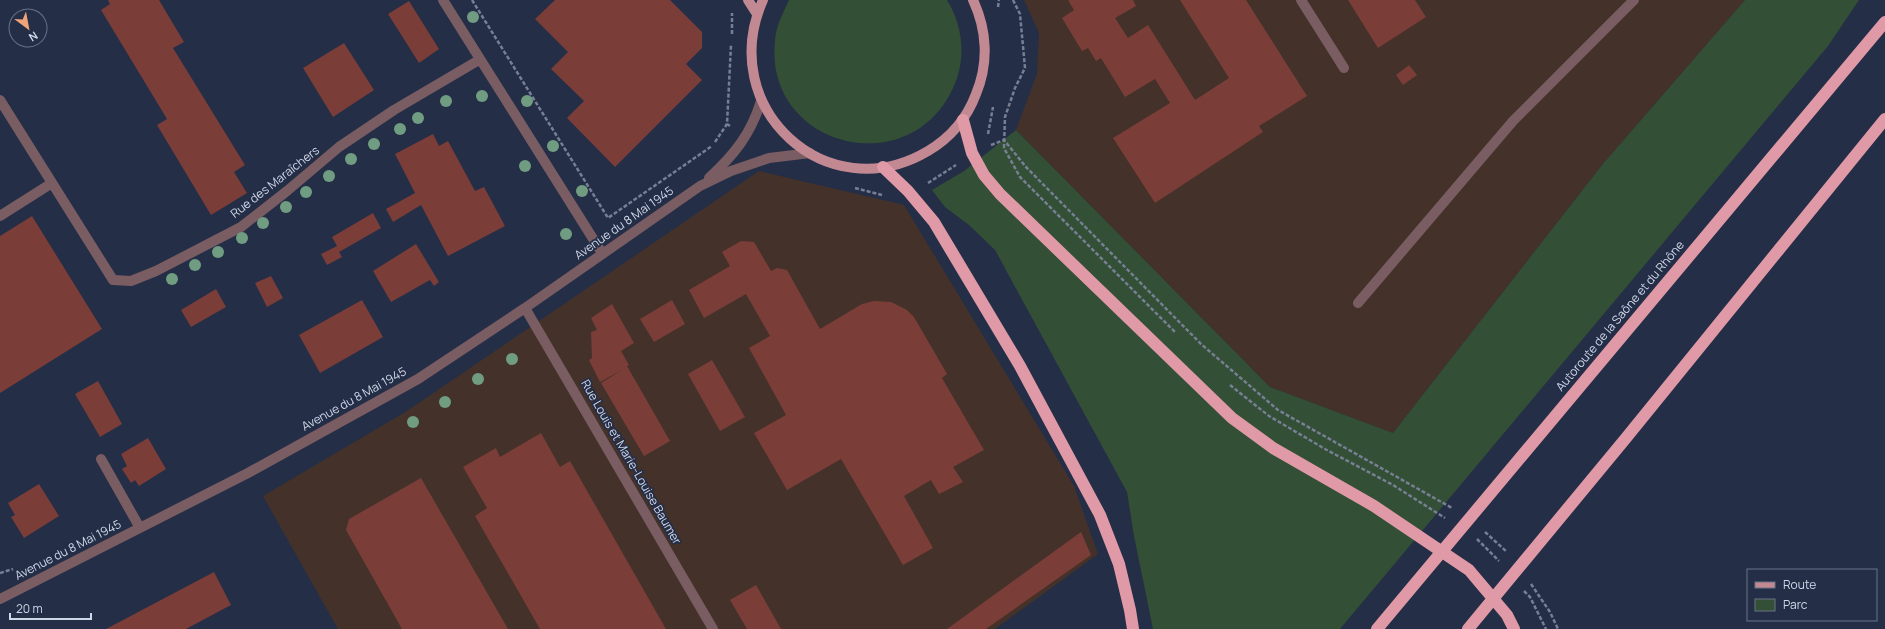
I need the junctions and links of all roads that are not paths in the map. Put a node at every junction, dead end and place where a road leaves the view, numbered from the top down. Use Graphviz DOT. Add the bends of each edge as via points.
graph roads {
  1 [pos="443,0"];
  2 [pos="748,0"];
  3 [pos="763,0"];
  4 [pos="973,0"];
  5 [pos="1301,0"];
  6 [pos="1634,0"];
  7 [pos="979,5"];
  8 [pos="757,14"];
  9 [pos="1885,22"];
  10 [pos="479,60"];
  11 [pos="1344,68"];
  12 [pos="0,100"];
  13 [pos="761,101"];
  14 [pos="1885,119"];
  15 [pos="962,120"];
  16 [pos="810,153"];
  17 [pos="883,167"];
  18 [pos="52,183"];
  19 [pos="700,186"];
  20 [pos="0,216"];
  21 [pos="602,253"];
  22 [pos="1358,303"];
  23 [pos="525,308"];
  24 [pos="101,459"];
  25 [pos="140,528"];
  26 [pos="0,598"];
  27 [pos="713,629"];
  28 [pos="1133,629"];
  29 [pos="1377,629"];
  30 [pos="1468,629"];
  31 [pos="1514,629"];
  1 -- 10 [label="street"];
  2 -- 8 [label="main road"];
  3 -- 8 [label="main road"];
  4 -- 7 [label="main road"];
  5 -- 11 [label="street"];
  6 -- 22 [label="street" via="1513,121"];
  7 -- 15 [label="main road" via="985,48 984,67 980,86"];
  8 -- 13 [label="main road" via="750,49 751,66"];
  9 -- 29 [label="highway, Autoroute de la Saône et du Rhône"];
  10 -- 18 [label="street, Rue des Maraîchers" via="394,110 345,143 241,227 156,271 131,281 113,280"];
  10 -- 21 [label="street"];
  12 -- 18 [label="street, Rue des Maraîchers"];
  13 -- 16 [label="main road" via="780,130"];
  13 -- 19 [label="street, Avenue du 8 Mai 1945" via="756,119 730,158"];
  14 -- 30 [label="highway"];
  15 -- 17 [label="main road" via="950,134 925,153"];
  15 -- 31 [label="highway" via="972,153 984,175 1000,194 1232,418 1272,448 1374,506 1469,570 1507,615"];
  16 -- 17 [label="main road" via="846,166"];
  16 -- 19 [label="street, Avenue du 8 Mai 1945" via="769,158 731,171"];
  17 -- 28 [label="highway" via="908,191 934,222 1027,380 1100,515 1119,564"];
  18 -- 20 [label="street"];
  19 -- 21 [label="street, Avenue du 8 Mai 1945"];
  21 -- 23 [label="street, Avenue du 8 Mai 1945"];
  23 -- 25 [label="street, Avenue du 8 Mai 1945" via="418,379 248,473"];
  23 -- 27 [label="street, Rue Louis et Marie-Louise Baumer"];
  24 -- 25 [label="street"];
  25 -- 26 [label="street, Avenue du 8 Mai 1945"];
}
